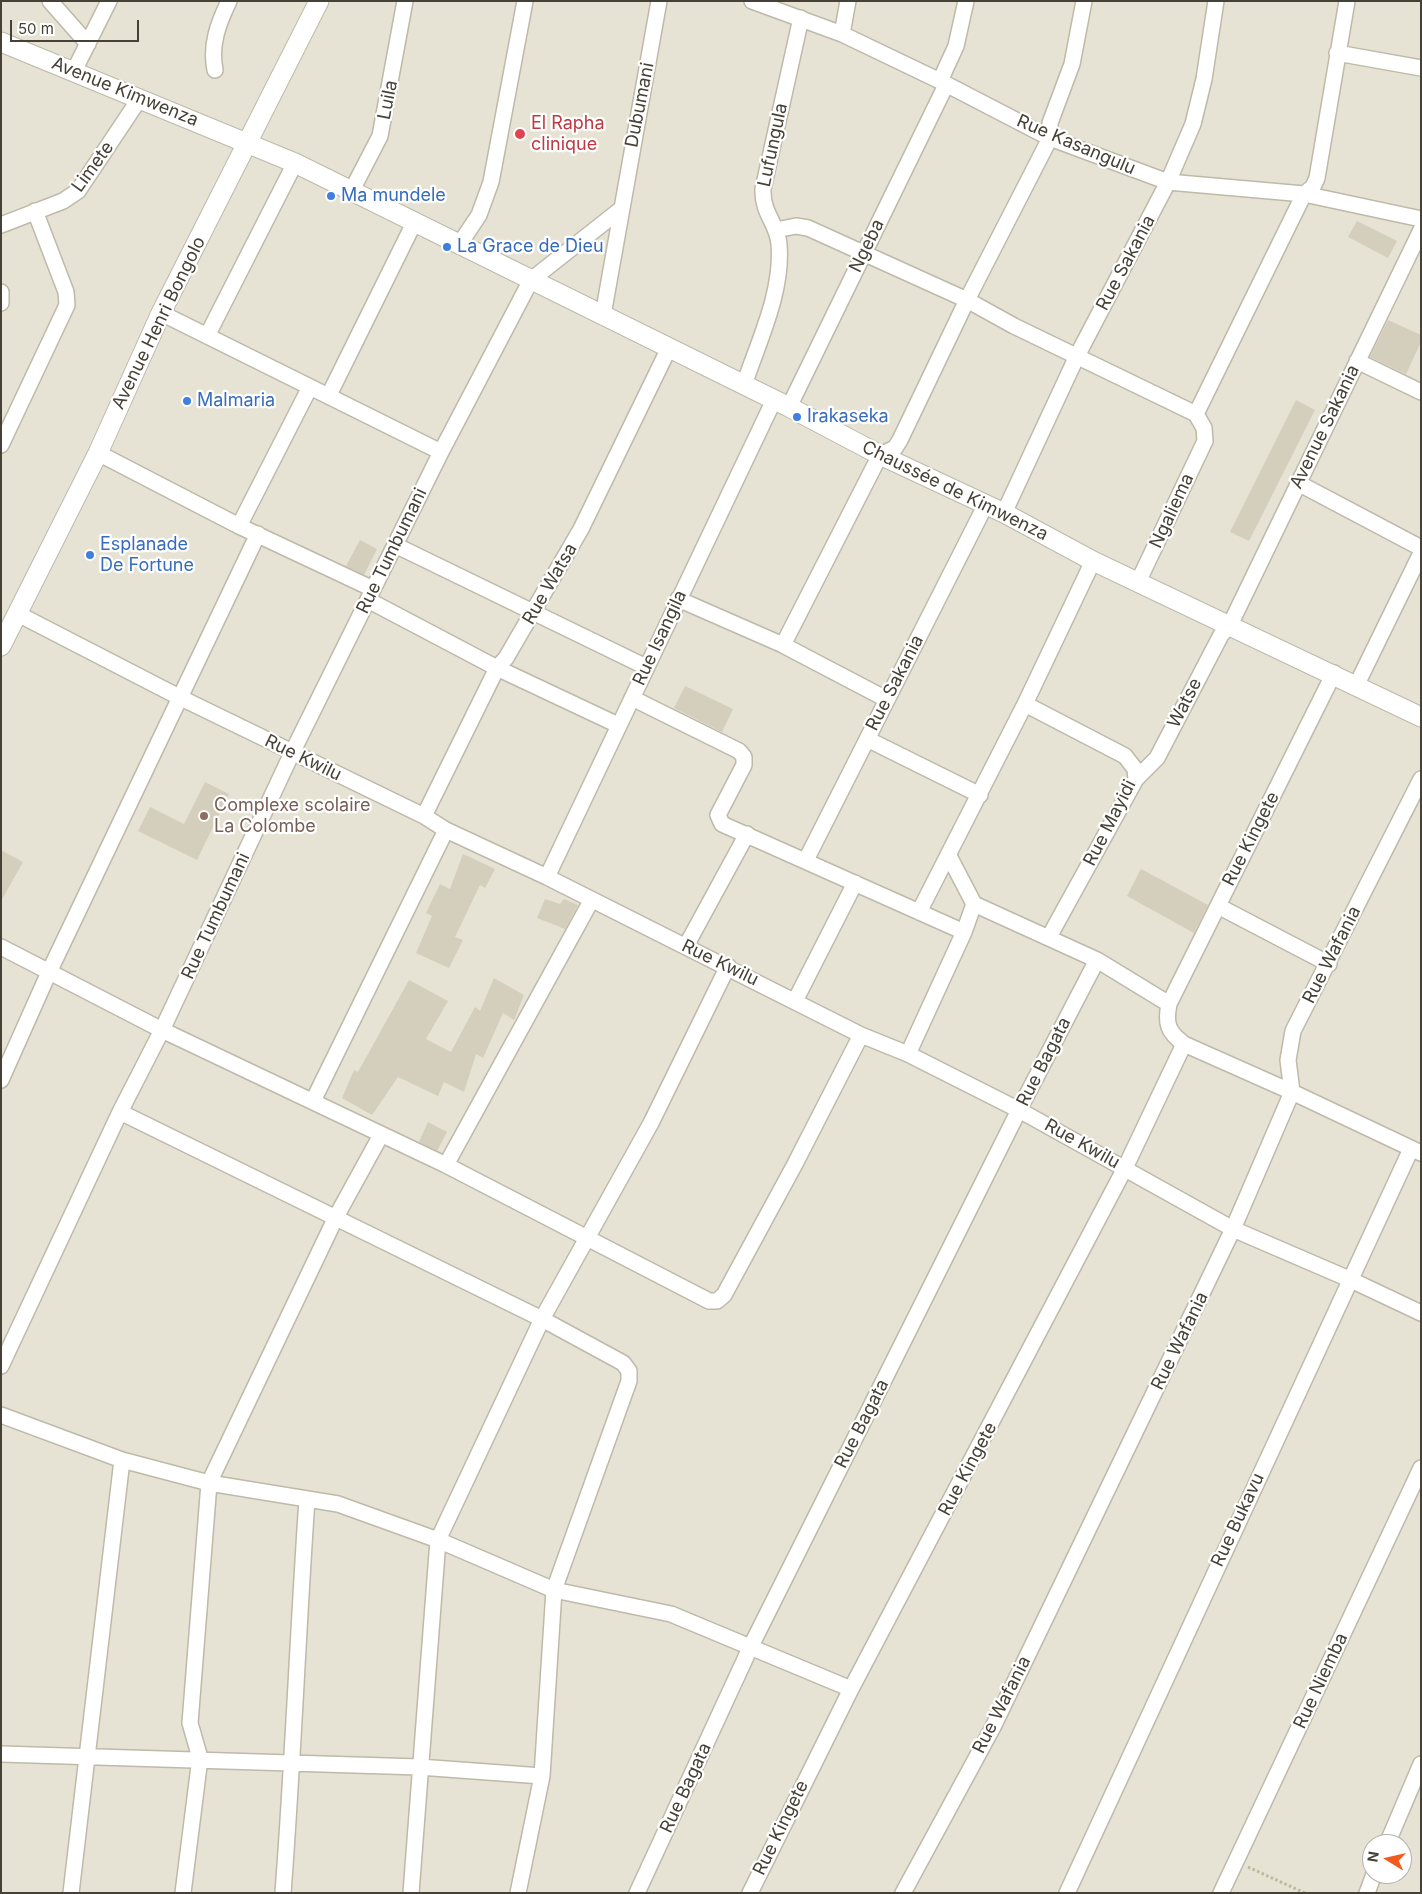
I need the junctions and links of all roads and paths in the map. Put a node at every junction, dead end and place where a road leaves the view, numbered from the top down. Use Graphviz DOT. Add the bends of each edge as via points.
graph roads {
  1 [pos="50,1"];
  2 [pos="109,1"];
  3 [pos="229,1"];
  4 [pos="319,1"];
  5 [pos="405,1"];
  6 [pos="525,1"];
  7 [pos="659,1"];
  8 [pos="752,1"];
  9 [pos="848,1"];
  10 [pos="966,1"];
  11 [pos="1084,1"];
  12 [pos="1216,1"];
  13 [pos="1347,1"];
  14 [pos="801,18"];
  15 [pos="842,34"];
  16 [pos="1,42"];
  17 [pos="88,44"];
  18 [pos="1337,53"];
  19 [pos="1421,68"];
  20 [pos="216,70"];
  21 [pos="74,71"];
  22 [pos="943,83"];
  23 [pos="140,98"];
  24 [pos="1050,138"];
  25 [pos="248,142"];
  26 [pos="295,163"];
  27 [pos="1168,182"];
  28 [pos="351,192"];
  29 [pos="1304,194"];
  30 [pos="620,210"];
  31 [pos="35,211"];
  32 [pos="1421,219"];
  33 [pos="414,223"];
  34 [pos="1,225"];
  35 [pos="776,230"];
  36 [pos="1421,230"];
  37 [pos="459,245"];
  38 [pos="863,254"];
  39 [pos="531,280"];
  40 [pos="1,292"];
  41 [pos="967,300"];
  42 [pos="1,303"];
  43 [pos="161,313"];
  44 [pos="603,315"];
  45 [pos="207,336"];
  46 [pos="669,348"];
  47 [pos="1077,356"];
  48 [pos="1357,361"];
  49 [pos="744,385"];
  50 [pos="310,387"];
  51 [pos="1421,392"];
  52 [pos="329,395"];
  53 [pos="782,404"];
  54 [pos="1196,414"];
  55 [pos="1,444"];
  56 [pos="441,452"];
  57 [pos="98,453"];
  58 [pos="880,455"];
  59 [pos="1298,483"];
  60 [pos="985,506"];
  61 [pos="1004,513"];
  62 [pos="239,526"];
  63 [pos="258,534"];
  64 [pos="395,545"];
  65 [pos="1421,548"];
  66 [pos="1421,553"];
  67 [pos="1093,560"];
  68 [pos="1416,576"];
  69 [pos="1139,580"];
  70 [pos="370,595"];
  71 [pos="678,599"];
  72 [pos="533,613"];
  73 [pos="18,614"];
  74 [pos="1230,625"];
  75 [pos="783,645"];
  76 [pos="1,646"];
  77 [pos="646,667"];
  78 [pos="497,668"];
  79 [pos="1334,673"];
  80 [pos="1356,684"];
  81 [pos="179,697"];
  82 [pos="632,698"];
  83 [pos="886,699"];
  84 [pos="1025,704"];
  85 [pos="1421,717"];
  86 [pos="618,725"];
  87 [pos="867,739"];
  88 [pos="292,753"];
  89 [pos="1421,778"];
  90 [pos="1136,779"];
  91 [pos="980,795"];
  92 [pos="424,816"];
  93 [pos="446,830"];
  94 [pos="747,834"];
  95 [pos="949,856"];
  96 [pos="806,860"];
  97 [pos="547,877"];
  98 [pos="855,883"];
  99 [pos="590,901"];
  100 [pos="974,904"];
  101 [pos="1218,906"];
  102 [pos="919,912"];
  103 [pos="964,932"];
  104 [pos="1048,937"];
  105 [pos="686,946"];
  106 [pos="1,947"];
  107 [pos="1097,960"];
  108 [pos="1329,964"];
  109 [pos="728,966"];
  110 [pos="50,970"];
  111 [pos="795,1000"];
  112 [pos="1169,1004"];
  113 [pos="162,1030"];
  114 [pos="861,1035"];
  115 [pos="1184,1044"];
  116 [pos="908,1054"];
  117 [pos="1,1080"];
  118 [pos="1292,1092"];
  119 [pos="313,1101"];
  120 [pos="1019,1110"];
  121 [pos="120,1112"];
  122 [pos="381,1135"];
  123 [pos="1416,1151"];
  124 [pos="446,1165"];
  125 [pos="1125,1168"];
  126 [pos="336,1217"];
  127 [pos="1233,1229"];
  128 [pos="586,1239"];
  129 [pos="1349,1279"];
  130 [pos="1421,1313"];
  131 [pos="542,1319"];
  132 [pos="1,1366"];
  133 [pos="1,1416"];
  134 [pos="122,1460"];
  135 [pos="1421,1468"];
  136 [pos="209,1483"];
  137 [pos="308,1499"];
  138 [pos="438,1540"];
  139 [pos="554,1590"];
  140 [pos="751,1646"];
  141 [pos="851,1689"];
  142 [pos="1,1754"];
  143 [pos="88,1757"];
  144 [pos="200,1758"];
  145 [pos="293,1764"];
  146 [pos="1421,1764"];
  147 [pos="419,1766"];
  148 [pos="542,1776"];
  149 [pos="1391,1834"];
  150 [pos="1236,1861"];
  151 [pos="71,1893"];
  152 [pos="183,1893"];
  153 [pos="283,1893"];
  154 [pos="411,1893"];
  155 [pos="518,1893"];
  156 [pos="637,1893"];
  157 [pos="750,1893"];
  158 [pos="903,1893"];
  159 [pos="1067,1893"];
  160 [pos="1221,1893"];
  161 [pos="1305,1893"];
  1 -- 17 [label="street"];
  2 -- 17 [label="street"];
  3 -- 20 [label="street" via="215,34"];
  4 -- 25 [label="street, Avenue Henri Bongolo"];
  5 -- 28 [label="street, Luila" via="380,136"];
  6 -- 37 [label="street" via="491,182 479,215"];
  7 -- 30 [label="street, Dubumani"];
  8 -- 14 [label="street, Rue Kasangulu"];
  9 -- 15 [label="street"];
  10 -- 22 [label="street, Ngeba" via="956,46"];
  11 -- 24 [label="street" via="1072,64 1050,123"];
  12 -- 27 [label="street, Rue Sakania" via="1198,106"];
  13 -- 18 [label="street"];
  14 -- 15 [label="street, Rue Kasangulu"];
  14 -- 35 [label="street, Lufungula" via="763,190 762,202"];
  15 -- 22 [label="street, Rue Kasangulu"];
  16 -- 21 [label="street, Avenue Kimwenza"];
  17 -- 21 [label="street"];
  18 -- 19 [label="street"];
  18 -- 29 [label="street" via="1317,178 1313,187"];
  21 -- 23 [label="street, Avenue Kimwenza"];
  22 -- 24 [label="street, Rue Kasangulu"];
  22 -- 38 [label="street, Ngeba"];
  23 -- 25 [label="street, Avenue Kimwenza"];
  23 -- 31 [label="street, Limete" via="78,192"];
  24 -- 27 [label="street, Rue Kasangulu"];
  24 -- 41 [label="street"];
  25 -- 26 [label="street, Chaussée de Kimwenza"];
  25 -- 43 [label="street, Avenue Henri Bongolo"];
  26 -- 28 [label="street, Chaussée de Kimwenza"];
  26 -- 45 [label="street"];
  27 -- 29 [label="street, Rue Kasangulu"];
  27 -- 47 [label="street, Rue Sakania"];
  28 -- 33 [label="street, Chaussée de Kimwenza"];
  29 -- 32 [label="street, Rue Kasangulu"];
  29 -- 54 [label="street"];
  30 -- 39 [label="street"];
  30 -- 44 [label="street, Dubumani"];
  31 -- 34 [label="street, Limete"];
  31 -- 55 [label="street" via="66,292 67,306"];
  33 -- 37 [label="street, Chaussée de Kimwenza"];
  33 -- 52 [label="street"];
  35 -- 38 [label="street" via="796,226 808,228"];
  35 -- 49 [label="street, Lufungula" via="780,257 777,286"];
  36 -- 48 [label="street, Avenue Sakania"];
  37 -- 39 [label="street, Chaussée de Kimwenza"];
  38 -- 41 [label="street"];
  38 -- 53 [label="street, Ngeba"];
  39 -- 44 [label="street, Chaussée de Kimwenza"];
  39 -- 56 [label="street, Rue Tumbumani"];
  40 -- 42 [label="street"];
  41 -- 47 [label="street"];
  41 -- 58 [label="street" via="900,440 894,448"];
  43 -- 45 [label="street"];
  43 -- 57 [label="street, Avenue Henri Bongolo"];
  44 -- 46 [label="street, Chaussée de Kimwenza"];
  45 -- 50 [label="street"];
  46 -- 49 [label="street, Chaussée de Kimwenza"];
  46 -- 72 [label="street, Rue Watsa" via="581,529"];
  47 -- 54 [label="street"];
  47 -- 61 [label="street, Rue Sakania"];
  48 -- 51 [label="street"];
  48 -- 59 [label="street, Avenue Sakania"];
  49 -- 53 [label="street, Chaussée de Kimwenza"];
  50 -- 52 [label="street"];
  50 -- 62 [label="street"];
  52 -- 56 [label="street"];
  53 -- 58 [label="street, Chaussée de Kimwenza"];
  53 -- 71 [label="street, Rue Isangila"];
  54 -- 69 [label="street, Ngaliema" via="1204,428 1205,442"];
  56 -- 64 [label="street, Rue Tumbumani"];
  57 -- 62 [label="street"];
  57 -- 73 [label="street, Avenue Henri Bongolo"];
  58 -- 60 [label="street, Chaussée de Kimwenza"];
  58 -- 75 [label="street"];
  59 -- 65 [label="street"];
  59 -- 74 [label="street, Avenue Sakania"];
  60 -- 61 [label="street, Chaussée de Kimwenza"];
  60 -- 83 [label="street, Rue Sakania"];
  61 -- 67 [label="street, Chaussée de Kimwenza"];
  62 -- 63 [label="street"];
  63 -- 70 [label="street"];
  63 -- 81 [label="street"];
  64 -- 70 [label="street, Rue Tumbumani"];
  64 -- 72 [label="street"];
  66 -- 68 [label="street"];
  67 -- 69 [label="street, Chaussée de Kimwenza"];
  67 -- 84 [label="street"];
  68 -- 80 [label="street"];
  69 -- 74 [label="street, Chaussée de Kimwenza"];
  70 -- 78 [label="street"];
  70 -- 88 [label="street, Rue Tumbumani"];
  71 -- 75 [label="street"];
  71 -- 77 [label="street, Rue Isangila"];
  72 -- 77 [label="street"];
  72 -- 78 [label="street, Rue Watsa"];
  73 -- 76 [label="street, Avenue Henri Bongolo"];
  73 -- 81 [label="street, Rue Kwilu"];
  74 -- 79 [label="street, Chaussée de Kimwenza"];
  74 -- 90 [label="street, Watse" via="1221,635 1157,758"];
  75 -- 83 [label="street"];
  77 -- 82 [label="street, Rue Isangila"];
  78 -- 86 [label="street"];
  78 -- 92 [label="street, Rue Watsa"];
  79 -- 80 [label="street, Chaussée de Kimwenza"];
  79 -- 101 [label="street, Rue Kingete"];
  80 -- 85 [label="street, Chaussée de Kimwenza"];
  81 -- 88 [label="street, Rue Kwilu"];
  81 -- 110 [label="street"];
  82 -- 86 [label="street, Rue Isangila"];
  82 -- 94 [label="street" via="738,751 744,757 744,765 718,815 722,824"];
  83 -- 87 [label="street, Rue Sakania"];
  84 -- 90 [label="street, Rue Mayidi" via="1125,756 1135,769"];
  84 -- 91 [label="street"];
  86 -- 97 [label="street, Rue Isangila"];
  87 -- 91 [label="street"];
  87 -- 96 [label="street, Rue Sakania"];
  88 -- 92 [label="street, Rue Kwilu"];
  88 -- 113 [label="street, Rue Tumbumani"];
  89 -- 108 [label="street, Rue Wafania"];
  90 -- 104 [label="street, Rue Mayidi"];
  91 -- 95 [label="street"];
  92 -- 93 [label="street, Rue Kwilu"];
  93 -- 97 [label="street, Rue Kwilu"];
  93 -- 119 [label="street"];
  94 -- 96 [label="street"];
  94 -- 105 [label="street"];
  95 -- 100 [label="street"];
  95 -- 102 [label="street"];
  96 -- 98 [label="street"];
  97 -- 99 [label="street, Rue Kwilu"];
  98 -- 102 [label="street"];
  98 -- 111 [label="street"];
  99 -- 105 [label="street, Rue Kwilu"];
  99 -- 124 [label="street"];
  100 -- 103 [label="street"];
  100 -- 104 [label="street"];
  101 -- 108 [label="street"];
  101 -- 112 [label="street, Rue Kingete"];
  102 -- 103 [label="street"];
  103 -- 116 [label="street"];
  104 -- 107 [label="street"];
  105 -- 109 [label="street, Rue Kwilu"];
  106 -- 110 [label="street"];
  107 -- 112 [label="street"];
  107 -- 120 [label="street, Rue Bagata"];
  108 -- 118 [label="street, Rue Wafania" via="1294,1031 1288,1060"];
  109 -- 111 [label="street, Rue Kwilu"];
  109 -- 128 [label="street" via="650,1123"];
  110 -- 113 [label="street"];
  110 -- 117 [label="street"];
  111 -- 114 [label="street, Rue Kwilu"];
  112 -- 115 [label="street" via="1167,1027"];
  113 -- 119 [label="street"];
  113 -- 121 [label="street, Rue Tumbumani"];
  114 -- 116 [label="street, Rue Kwilu"];
  114 -- 128 [label="street" via="772,1208 724,1295 717,1301 709,1301"];
  115 -- 118 [label="street"];
  115 -- 125 [label="street, Rue Kingete"];
  116 -- 120 [label="street, Rue Kwilu"];
  118 -- 123 [label="street"];
  118 -- 127 [label="street, Rue Wafania"];
  119 -- 122 [label="street"];
  120 -- 125 [label="street, Rue Kwilu"];
  120 -- 140 [label="street, Rue Bagata"];
  121 -- 126 [label="street"];
  121 -- 132 [label="street, Rue Tumbumani"];
  122 -- 124 [label="street"];
  122 -- 126 [label="street"];
  123 -- 129 [label="street, Rue Bukavu"];
  124 -- 128 [label="street"];
  125 -- 127 [label="street, Rue Kwilu"];
  125 -- 141 [label="street, Rue Kingete"];
  126 -- 131 [label="street"];
  126 -- 136 [label="street"];
  127 -- 129 [label="street, Rue Kwilu"];
  127 -- 158 [label="street, Rue Wafania" via="993,1727"];
  128 -- 131 [label="street"];
  129 -- 130 [label="street, Rue Kwilu"];
  129 -- 159 [label="street, Rue Bukavu"];
  131 -- 138 [label="street"];
  131 -- 139 [label="street" via="623,1363 629,1371 629,1381"];
  133 -- 134 [label="street"];
  134 -- 136 [label="street"];
  134 -- 143 [label="street"];
  135 -- 150 [label="street, Rue Niemba"];
  136 -- 137 [label="street"];
  136 -- 144 [label="street" via="190,1723"];
  137 -- 138 [label="street" via="338,1504"];
  137 -- 145 [label="street" via="298,1626"];
  138 -- 139 [label="street"];
  138 -- 147 [label="street"];
  139 -- 140 [label="street" via="671,1614"];
  139 -- 148 [label="street"];
  140 -- 141 [label="street"];
  140 -- 156 [label="street, Rue Bagata"];
  141 -- 157 [label="street, Rue Kingete"];
  142 -- 143 [label="street"];
  143 -- 144 [label="street"];
  143 -- 151 [label="street"];
  144 -- 145 [label="street"];
  144 -- 152 [label="street"];
  145 -- 147 [label="street"];
  145 -- 153 [label="street"];
  146 -- 149 [label="street"];
  147 -- 148 [label="street"];
  147 -- 154 [label="street"];
  148 -- 155 [label="street"];
  150 -- 160 [label="street, Rue Niemba"];
  150 -- 161 [label="path"];
}
